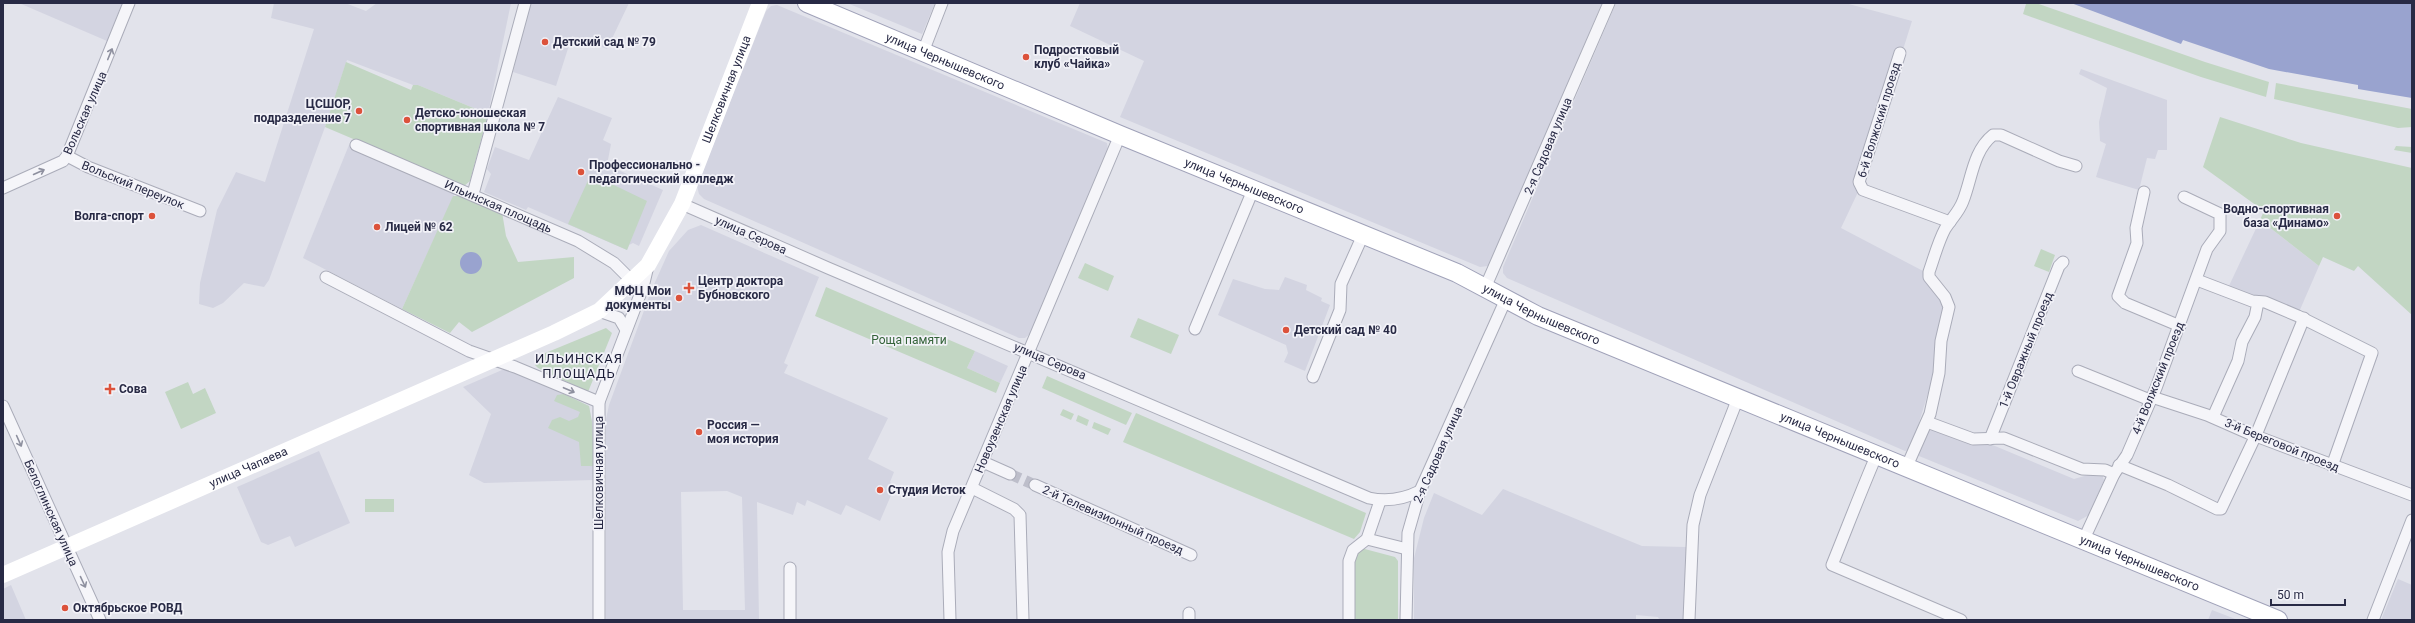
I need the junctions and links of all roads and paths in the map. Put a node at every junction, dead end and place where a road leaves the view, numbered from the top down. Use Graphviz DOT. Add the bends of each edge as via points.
graph roads {
  1 [pos="129,3"];
  2 [pos="525,3"];
  3 [pos="760,3"];
  4 [pos="807,3"];
  5 [pos="942,3"];
  6 [pos="1609,3"];
  7 [pos="923,52"];
  8 [pos="1900,53"];
  9 [pos="1120,135"];
  10 [pos="356,144"];
  11 [pos="67,156"];
  12 [pos="2076,166"];
  13 [pos="3,188"];
  14 [pos="1253,190"];
  15 [pos="2144,192"];
  16 [pos="473,194"];
  17 [pos="2184,197"];
  18 [pos="682,204"];
  19 [pos="200,211"];
  20 [pos="1950,222"];
  21 [pos="1363,235"];
  22 [pos="2062,262"];
  23 [pos="648,265"];
  24 [pos="326,277"];
  25 [pos="2197,280"];
  26 [pos="632,281"];
  27 [pos="1485,288"];
  28 [pos="1506,299"];
  29 [pos="2258,302"];
  30 [pos="599,311"];
  31 [pos="2304,318"];
  32 [pos="2180,326"];
  33 [pos="1195,329"];
  34 [pos="626,330"];
  35 [pos="1030,353"];
  36 [pos="494,359"];
  37 [pos="2078,371"];
  38 [pos="1313,377"];
  39 [pos="1738,398"];
  40 [pos="2151,398"];
  41 [pos="599,402"];
  42 [pos="3,406"];
  43 [pos="2212,417"];
  44 [pos="1927,422"];
  45 [pos="2256,435"];
  46 [pos="1990,438"];
  47 [pos="1877,454"];
  48 [pos="983,462"];
  49 [pos="1907,466"];
  50 [pos="2332,466"];
  51 [pos="2117,469"];
  52 [pos="1010,474"];
  53 [pos="1034,485"];
  54 [pos="972,488"];
  55 [pos="1420,491"];
  56 [pos="2412,495"];
  57 [pos="1380,501"];
  58 [pos="2412,520"];
  59 [pos="1367,539"];
  60 [pos="2084,539"];
  61 [pos="66,547"];
  62 [pos="1407,549"];
  63 [pos="1191,555"];
  64 [pos="790,568"];
  65 [pos="3,575"];
  66 [pos="100,620"];
  67 [pos="598,620"];
  68 [pos="790,620"];
  69 [pos="950,620"];
  70 [pos="1023,620"];
  71 [pos="1349,620"];
  72 [pos="1406,620"];
  73 [pos="1689,620"];
  74 [pos="1961,620"];
  75 [pos="2278,620"];
  76 [pos="2372,620"];
  11 -- 1 [label="street, Вольская улица, one-way"];
  2 -- 16 [label="street"];
  3 -- 18 [label="street, Шелковичная улица"];
  4 -- 7 [label="main road, улица Чернышевского"];
  5 -- 7 [label="street"];
  6 -- 27 [label="street, 2-я Садовая улица"];
  7 -- 9 [label="main road, улица Чернышевского"];
  8 -- 20 [label="street, 6-й Волжский проезд" via="1859,182 1863,190"];
  9 -- 14 [label="main road, улица Чернышевского"];
  9 -- 35 [label="street, Новоузенская улица"];
  10 -- 16 [label="street, Ильинская площадь"];
  13 -- 11 [label="street, Вольская улица, one-way" via="62,161"];
  11 -- 19 [label="street, Вольский переулок" via="102,173"];
  12 -- 20 [label="street" via="2001,135 1993,135 1982,147 1974,163 1963,201"];
  14 -- 21 [label="main road, улица Чернышевского"];
  14 -- 33 [label="street"];
  15 -- 32 [label="street" via="2136,228 2137,242 2118,296 2125,303"];
  16 -- 26 [label="street, Ильинская площадь" via="578,241 614,263"];
  17 -- 25 [label="street, 4-й Волжский проезд" via="2213,208 2220,214 2220,232 2208,249"];
  18 -- 23 [label="street, Шелковичная улица"];
  18 -- 35 [label="street, улица Серова"];
  20 -- 44 [label="street" via="1929,272 1929,277 1945,297 1949,307 1941,341 1939,373"];
  21 -- 27 [label="main road, улица Чернышевского" via="1457,273"];
  21 -- 38 [label="street" via="1341,284 1340,310"];
  22 -- 46 [label="street, 1-й Овражный проезд"];
  23 -- 26 [label="street"];
  23 -- 34 [label="street, Шелковичная улица" via="643,287"];
  24 -- 36 [label="street" via="469,351"];
  25 -- 29 [label="street"];
  25 -- 32 [label="street, 4-й Волжский проезд"];
  26 -- 30 [label="street"];
  27 -- 28 [label="main road, улица Чернышевского"];
  28 -- 39 [label="main road, улица Чернышевского" via="1538,316"];
  28 -- 55 [label="street, 2-я Садовая улица"];
  29 -- 31 [label="street" via="2265,302"];
  29 -- 43 [label="street" via="2255,317 2242,342 2238,361"];
  30 -- 34 [label="street" via="619,318"];
  30 -- 36 [label="street"];
  31 -- 45 [label="street"];
  31 -- 50 [label="street" via="2372,353"];
  32 -- 40 [label="street, 4-й Волжский проезд"];
  34 -- 41 [label="street, Шелковичная улица"];
  35 -- 48 [label="street, Новоузенская улица"];
  35 -- 57 [label="street, улица Серова"];
  36 -- 41 [label="street, one-way"];
  36 -- 61 [label="street, улица Чапаева"];
  37 -- 40 [label="street, 3-й Береговой проезд"];
  39 -- 47 [label="main road, улица Чернышевского"];
  39 -- 73 [label="street" via="1700,495 1693,525"];
  40 -- 43 [label="street, 3-й Береговой проезд"];
  40 -- 51 [label="street, 4-й Волжский проезд" via="2127,455"];
  41 -- 67 [label="street, Шелковичная улица"];
  42 -- 61 [label="street, Белоглинская улица, one-way"];
  43 -- 45 [label="street, 3-й Береговой проезд"];
  44 -- 46 [label="street" via="1973,439"];
  44 -- 49 [label="street"];
  45 -- 50 [label="street, 3-й Береговой проезд"];
  45 -- 51 [label="street" via="2221,509 2168,484"];
  46 -- 51 [label="street" via="2004,438 2082,469"];
  47 -- 49 [label="main road, улица Чернышевского"];
  47 -- 74 [label="street" via="1832,565"];
  48 -- 52 [label="street"];
  48 -- 54 [label="street, Новоузенская улица"];
  49 -- 60 [label="main road, улица Чернышевского"];
  50 -- 56 [label="street, 3-й Береговой проезд"];
  51 -- 60 [label="street, 4-й Волжский проезд"];
  53 -- 63 [label="street, 2-й Телевизионный проезд"];
  54 -- 69 [label="street, Новоузенская улица" via="953,531 948,552"];
  54 -- 70 [label="street" via="1014,508 1020,515"];
  55 -- 57 [label="street, улица Серова" via="1409,497"];
  55 -- 62 [label="street, 2-я Садовая улица" via="1408,533"];
  57 -- 59 [label="street"];
  58 -- 76 [label="street"];
  59 -- 62 [label="street"];
  59 -- 71 [label="street" via="1353,550 1349,561"];
  60 -- 75 [label="main road, улица Чернышевского"];
  61 -- 65 [label="street, улица Чапаева"];
  61 -- 66 [label="street, Белоглинская улица, one-way"];
  62 -- 72 [label="street, 2-я Садовая улица"];
  64 -- 68 [label="street"];
}
